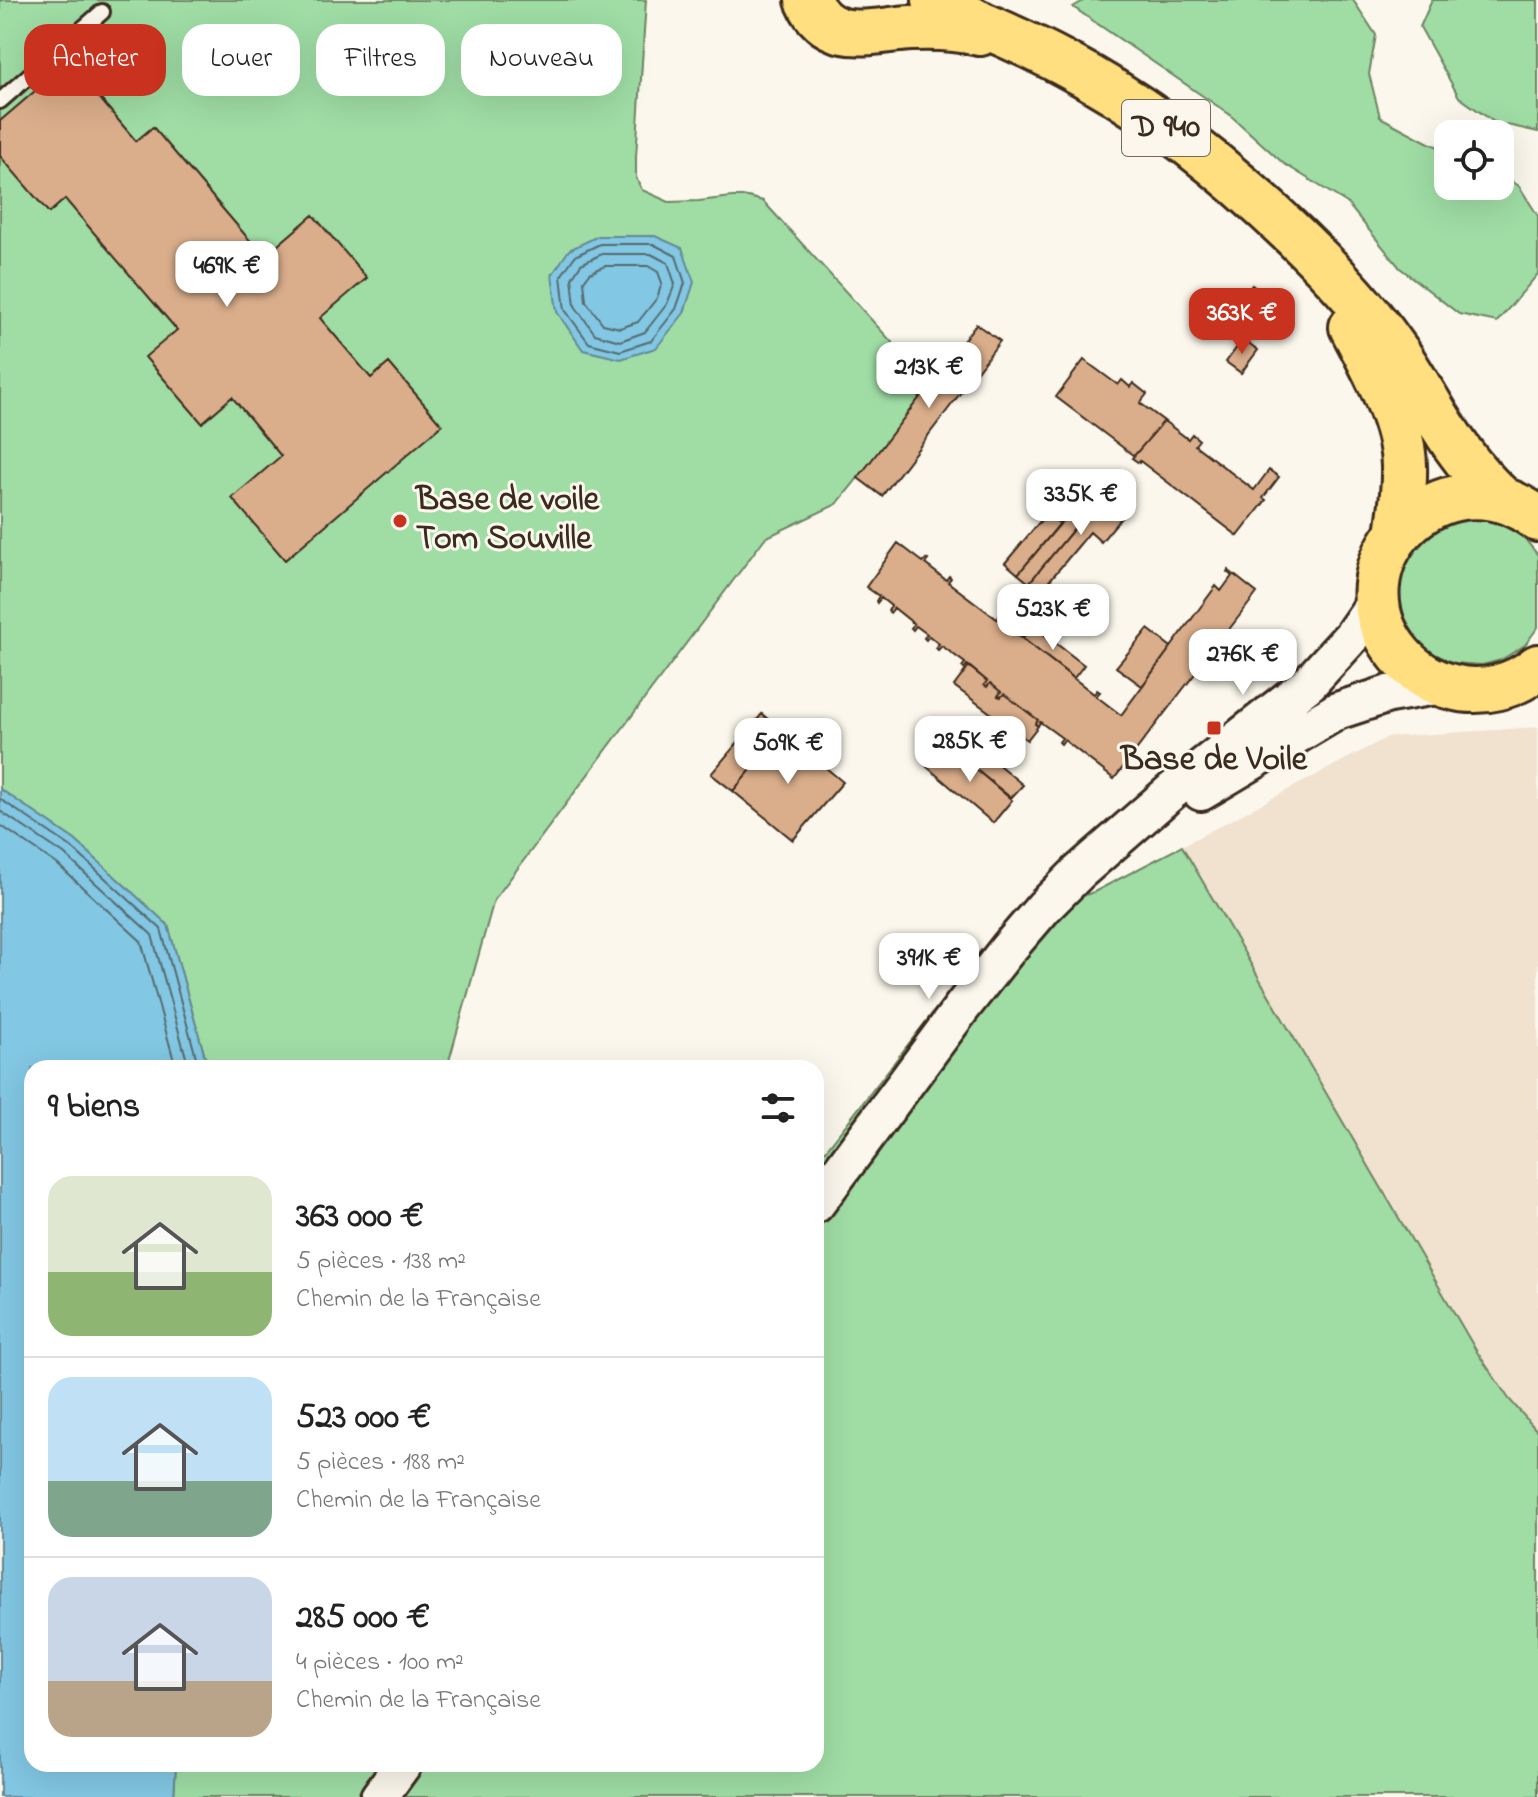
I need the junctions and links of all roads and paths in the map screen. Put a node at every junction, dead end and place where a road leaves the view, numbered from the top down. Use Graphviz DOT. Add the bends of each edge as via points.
graph roads {
  1 [pos="808,0"];
  2 [pos="904,0"];
  3 [pos="935,0"];
  4 [pos="102,12"];
  5 [pos="872,31"];
  6 [pos="1021,42"];
  7 [pos="0,101"];
  8 [pos="1294,237"];
  9 [pos="1520,509"];
  10 [pos="1398,534"];
  11 [pos="1377,596"];
  12 [pos="1536,670"];
  13 [pos="1442,685"];
  14 [pos="1101,854"];
  15 [pos="824,1193"];
  16 [pos="397,1772"];
  17 [pos="379,1797"];
  1 -- 5 [label="main road" via="818,17 840,31"];
  2 -- 5 [label="main road" via="892,19"];
  3 -- 6 [label="main road, D 940"];
  4 -- 7 [label="lane"];
  5 -- 6 [label="main road, D 940" via="942,28"];
  6 -- 8 [label="main road, D 940" via="1088,77 1180,137"];
  8 -- 9 [label="main road, D 940" via="1364,308 1472,471"];
  8 -- 10 [label="main road, D 940" via="1344,313 1391,410 1404,463"];
  9 -- 10 [label="main road" via="1473,496 1444,501 1418,514"];
  10 -- 11 [label="main road" via="1382,563"];
  11 -- 13 [label="main road" via="1396,650 1413,668"];
  11 -- 14 [label="street" via="1352,636 1309,683"];
  12 -- 13 [label="main road" via="1485,690"];
  13 -- 14 [label="street" via="1389,694 1337,711"];
  14 -- 15 [label="street" via="1008,949"];
  16 -- 17 [label="street"];
}
